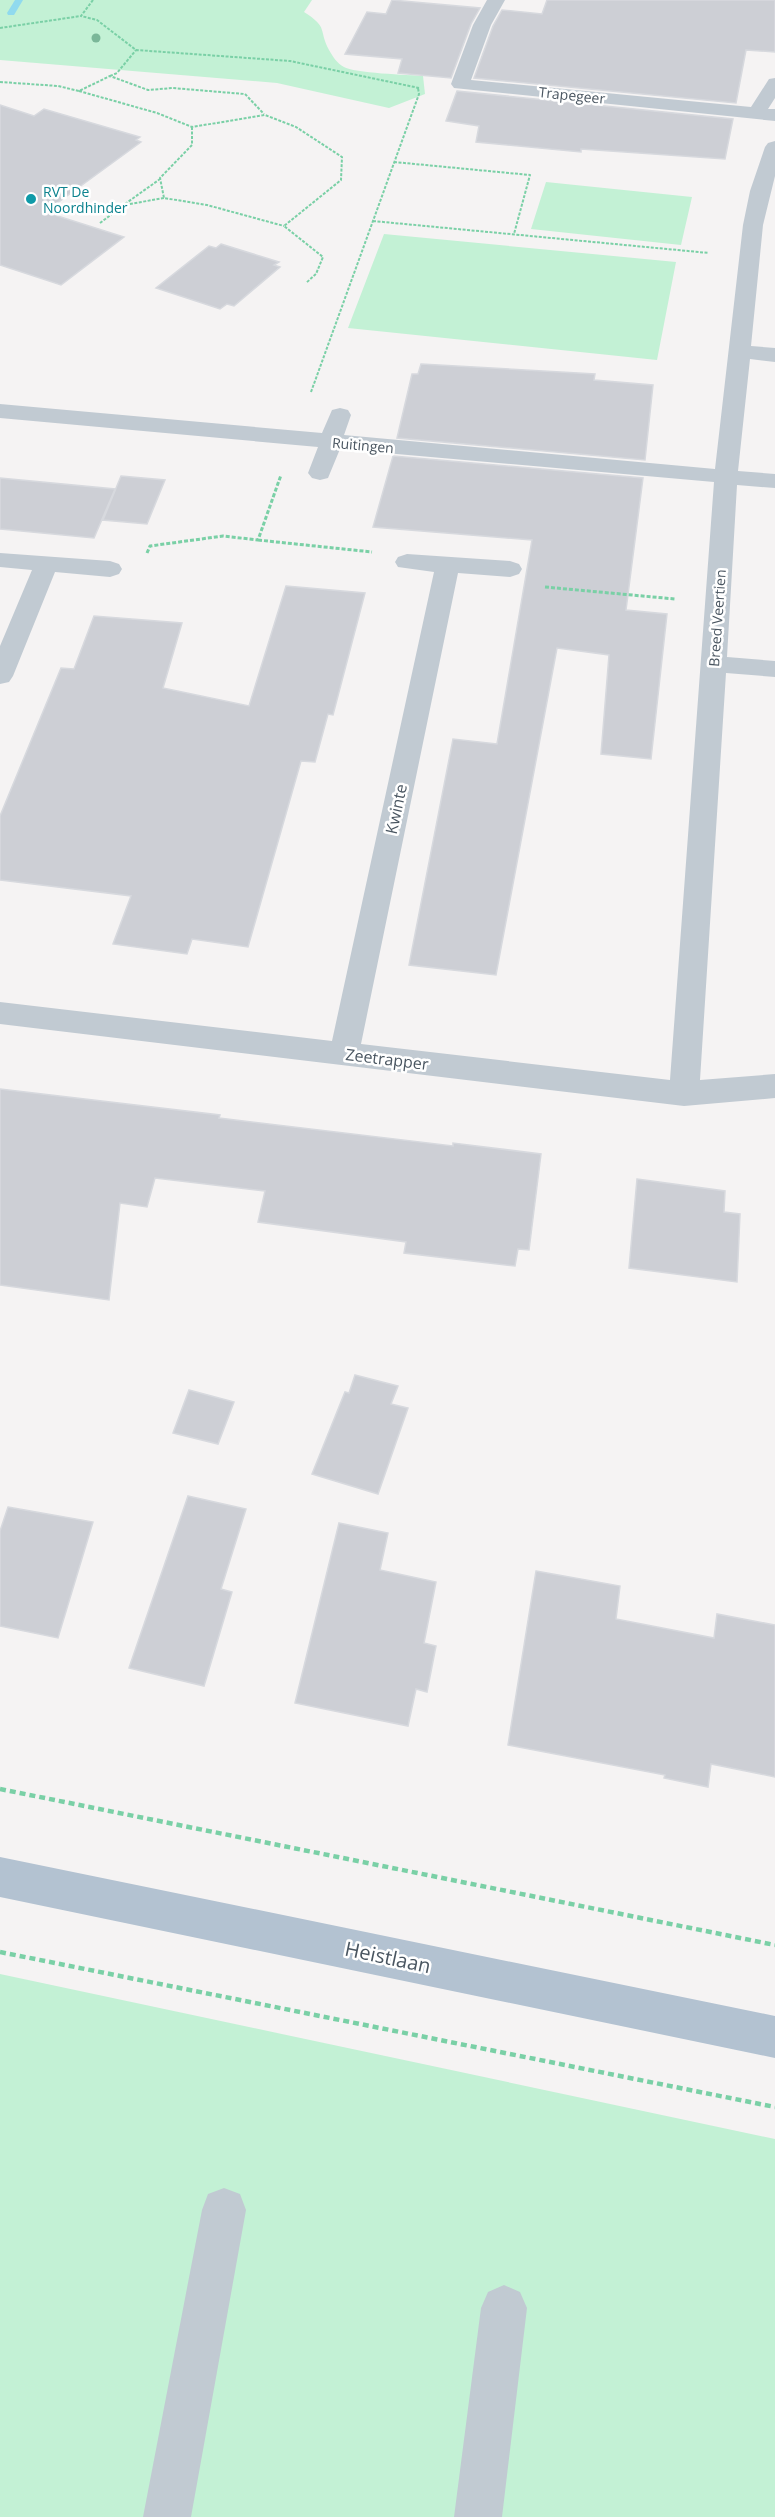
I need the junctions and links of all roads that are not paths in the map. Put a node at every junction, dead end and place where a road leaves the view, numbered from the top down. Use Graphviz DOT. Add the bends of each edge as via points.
graph roads {
  1 [pos="496,0"];
  2 [pos="775,83"];
  3 [pos="756,114"];
  4 [pos="775,116"];
  5 [pos="774,154"];
  6 [pos="739,351"];
  7 [pos="775,354"];
  8 [pos="0,411"];
  9 [pos="340,415"];
  10 [pos="331,442"];
  11 [pos="320,473"];
  12 [pos="726,478"];
  13 [pos="775,482"];
  14 [pos="0,560"];
  15 [pos="407,562"];
  16 [pos="47,563"];
  17 [pos="448,565"];
  18 [pos="110,569"];
  19 [pos="510,569"];
  20 [pos="714,664"];
  21 [pos="775,669"];
  22 [pos="0,676"];
  23 [pos="0,1013"];
  24 [pos="344,1054"];
  25 [pos="775,1086"];
  26 [pos="684,1094"];
  27 [pos="0,1877"];
  28 [pos="775,2037"];
  29 [pos="224,2210"];
  30 [pos="504,2308"];
  31 [pos="166,2517"];
  32 [pos="478,2517"];
  1 -- 3 [label="street, Trapegeer" via="482,25 460,84"];
  2 -- 3 [label="street"];
  3 -- 4 [label="street, Trapegeer"];
  5 -- 6 [label="street, Breed Veertien" via="760,191"];
  6 -- 7 [label="street"];
  6 -- 12 [label="street, Breed Veertien"];
  8 -- 10 [label="street, Ruitingen"];
  9 -- 10 [label="street"];
  10 -- 11 [label="street"];
  10 -- 12 [label="street, Ruitingen"];
  12 -- 13 [label="street, Ruitingen"];
  12 -- 20 [label="street, Breed Veertien"];
  14 -- 16 [label="street"];
  15 -- 17 [label="street"];
  16 -- 18 [label="street"];
  16 -- 22 [label="street"];
  17 -- 19 [label="street"];
  17 -- 24 [label="street, Kwinte"];
  20 -- 21 [label="street"];
  20 -- 26 [label="street, Breed Veertien"];
  23 -- 24 [label="street, Zeetrapper"];
  24 -- 26 [label="street, Zeetrapper"];
  25 -- 26 [label="street, Zeetrapper"];
  27 -- 28 [label="main road, Heistlaan"];
  29 -- 31 [label="street"];
  30 -- 32 [label="street"];
}
